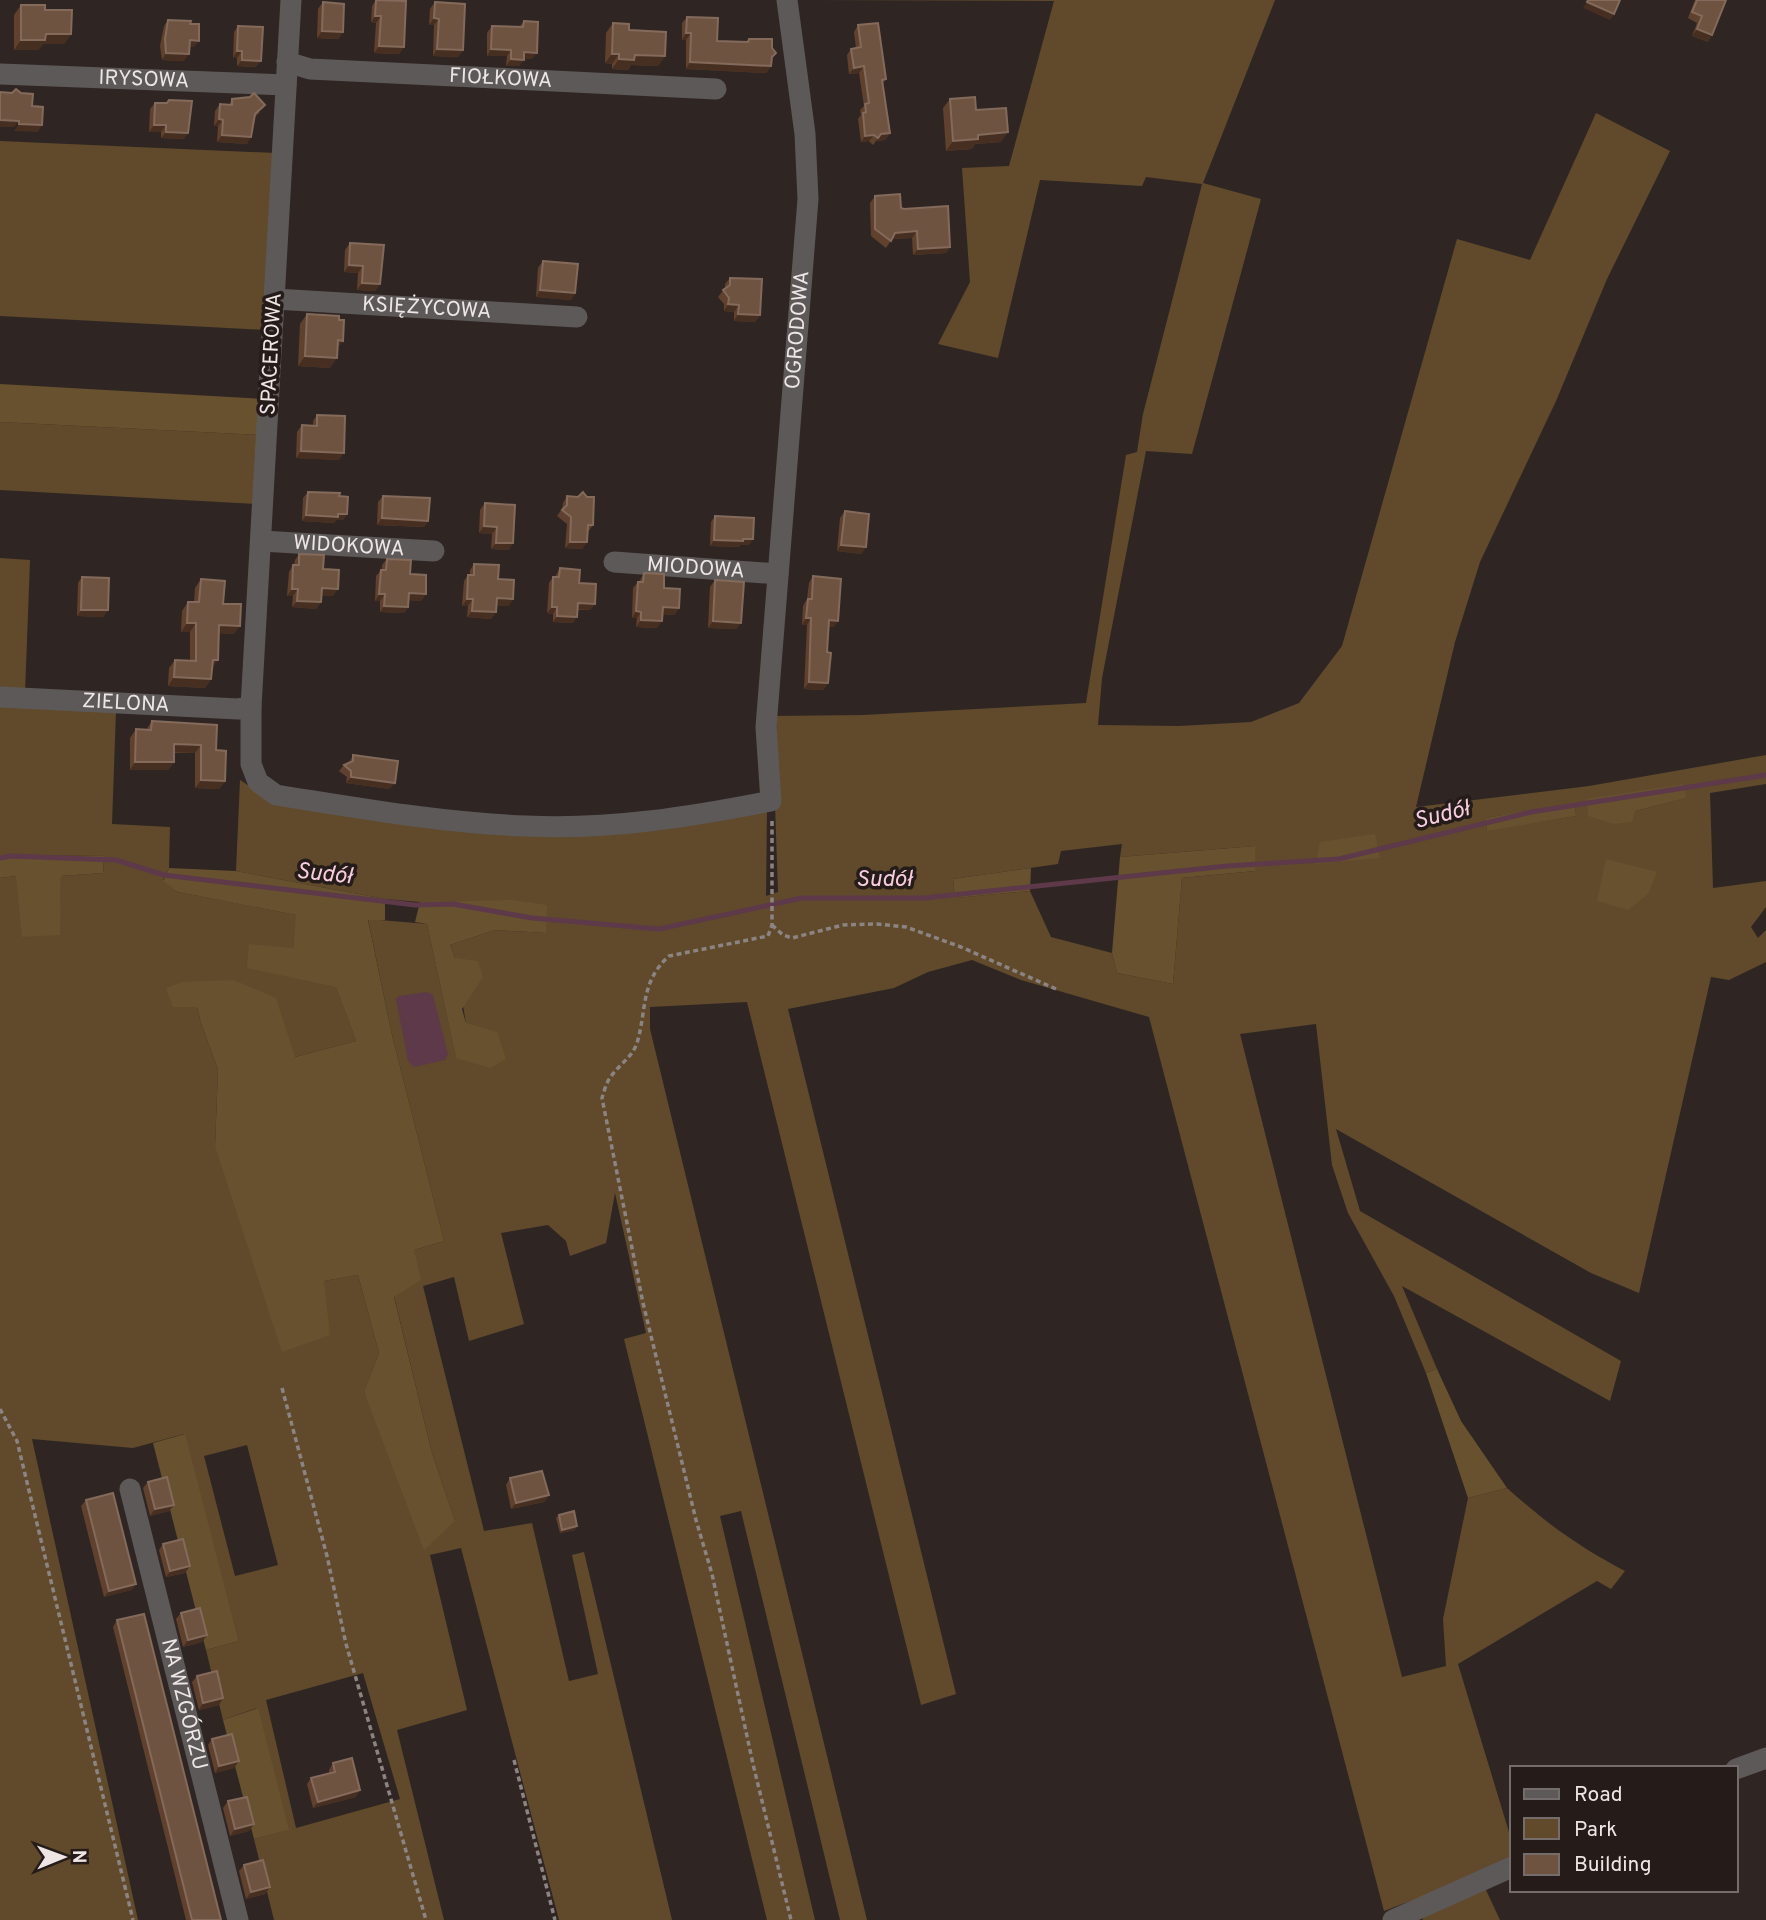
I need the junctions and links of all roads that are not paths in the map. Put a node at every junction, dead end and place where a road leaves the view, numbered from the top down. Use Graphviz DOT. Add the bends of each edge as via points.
graph roads {
  1 [pos="291,0"];
  2 [pos="788,0"];
  3 [pos="287,62"];
  4 [pos="0,74"];
  5 [pos="286,85"];
  6 [pos="716,89"];
  7 [pos="275,299"];
  8 [pos="577,317"];
  9 [pos="261,541"];
  10 [pos="434,551"];
  11 [pos="614,562"];
  12 [pos="778,574"];
  13 [pos="0,697"];
  14 [pos="251,707"];
  15 [pos="771,801"];
  16 [pos="130,1489"];
  17 [pos="1766,1758"];
  18 [pos="1738,1768"];
  19 [pos="1510,1868"];
  20 [pos="237,1920"];
  21 [pos="1393,1920"];
  1 -- 3 [label="street, SPACEROWA"];
  2 -- 12 [label="street, OGRODOWA" via="805,134 808,199"];
  3 -- 5 [label="street, SPACEROWA"];
  3 -- 6 [label="street, FIOŁKOWA" via="310,69"];
  4 -- 5 [label="street, IRYSOWA"];
  5 -- 7 [label="street, SPACEROWA"];
  7 -- 8 [label="street, KSIĘŻYCOWA"];
  7 -- 9 [label="street, SPACEROWA"];
  9 -- 10 [label="street, WIDOKOWA"];
  9 -- 14 [label="street, SPACEROWA"];
  11 -- 12 [label="street, MIODOWA"];
  12 -- 15 [label="street, OGRODOWA" via="766,727"];
  13 -- 14 [label="street, ZIELONA"];
  14 -- 15 [label="street, SPACEROWA" via="251,764 258,782 276,795 526,827 697,816"];
  16 -- 20 [label="street, NA WZGÓRZU"];
  17 -- 18 [label="street"];
  19 -- 21 [label="street"];
}
